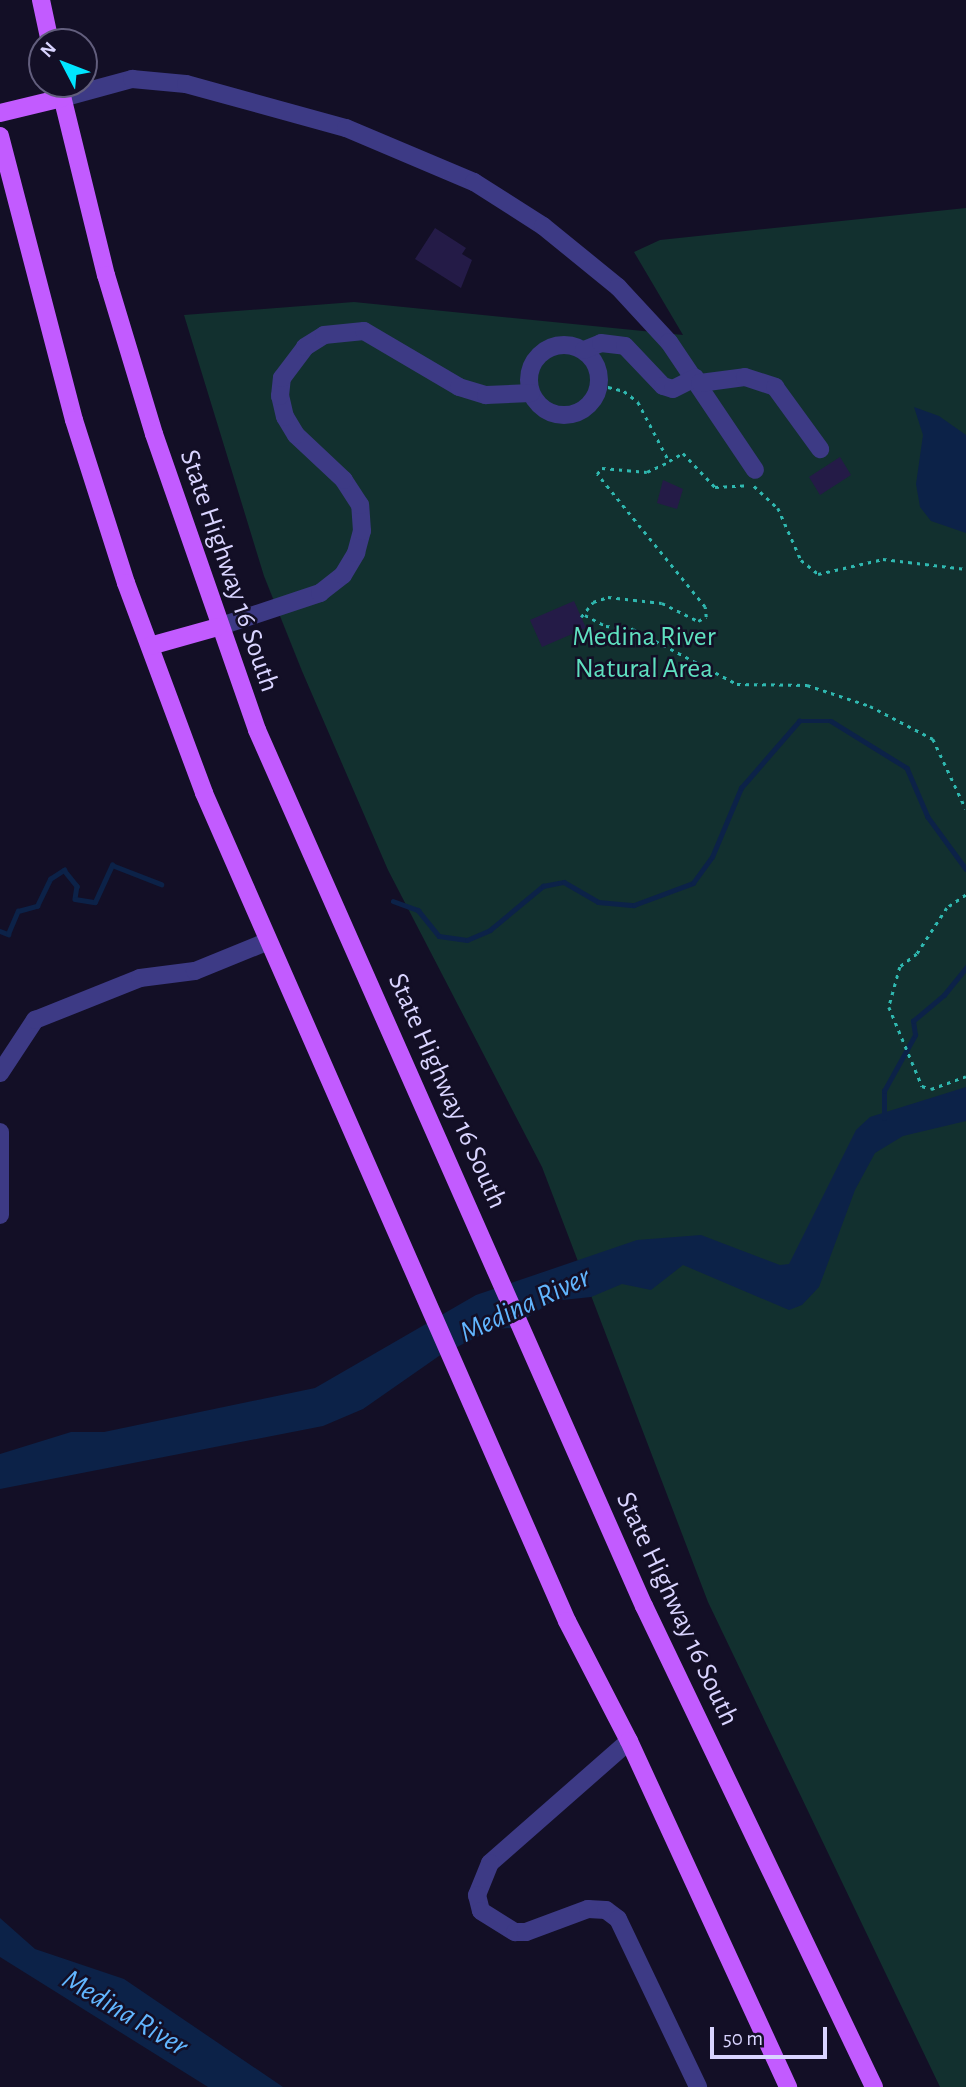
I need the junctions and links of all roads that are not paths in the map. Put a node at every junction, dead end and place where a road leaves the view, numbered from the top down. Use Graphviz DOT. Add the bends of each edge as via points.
graph roads {
  1 [pos="41,0"];
  2 [pos="47,28"];
  3 [pos="98,85"];
  4 [pos="42,98"];
  5 [pos="63,98"];
  6 [pos="0,113"];
  7 [pos="0,136"];
  8 [pos="584,350"];
  9 [pos="697,381"];
  10 [pos="531,393"];
  11 [pos="820,449"];
  12 [pos="755,470"];
  13 [pos="218,627"];
  14 [pos="150,646"];
  15 [pos="266,942"];
  16 [pos="0,1073"];
  17 [pos="0,1132"];
  18 [pos="0,1215"];
  19 [pos="629,1741"];
  20 [pos="698,2087"];
  21 [pos="789,2087"];
  22 [pos="874,2087"];
  1 -- 2 [label="main road"];
  3 -- 9 [label="lane" via="132,79 186,84 346,128 474,181 592,263 669,342"];
  4 -- 6 [label="main road"];
  5 -- 13 [label="main road, State Highway 16 South" via="106,275"];
  7 -- 14 [label="main road" via="74,420"];
  8 -- 9 [label="lane" via="601,343 625,346 663,386 673,389"];
  8 -- 10 [label="lane" via="559,345 537,357 528,381"];
  8 -- 10 [label="lane" via="599,371 600,385 595,397 575,414 549,412"];
  9 -- 11 [label="lane" via="745,377 775,387"];
  9 -- 12 [label="lane"];
  10 -- 13 [label="lane" via="486,395 459,387 364,331 324,335 305,346 282,378 285,417 296,435 344,480 360,505 362,531 356,553 343,575 320,593"];
  13 -- 14 [label="main road"];
  13 -- 22 [label="main road, State Highway 16 South" via="303,839 471,1208 644,1606"];
  14 -- 15 [label="main road"];
  15 -- 16 [label="lane" via="195,971 140,978 35,1020"];
  15 -- 19 [label="main road" via="400,1233 567,1622"];
  17 -- 18 [label="lane"];
  19 -- 20 [label="lane" via="490,1863 477,1895 481,1911 515,1932 588,1909 606,1910 618,1919"];
  19 -- 21 [label="main road" via="688,1878"];
}
